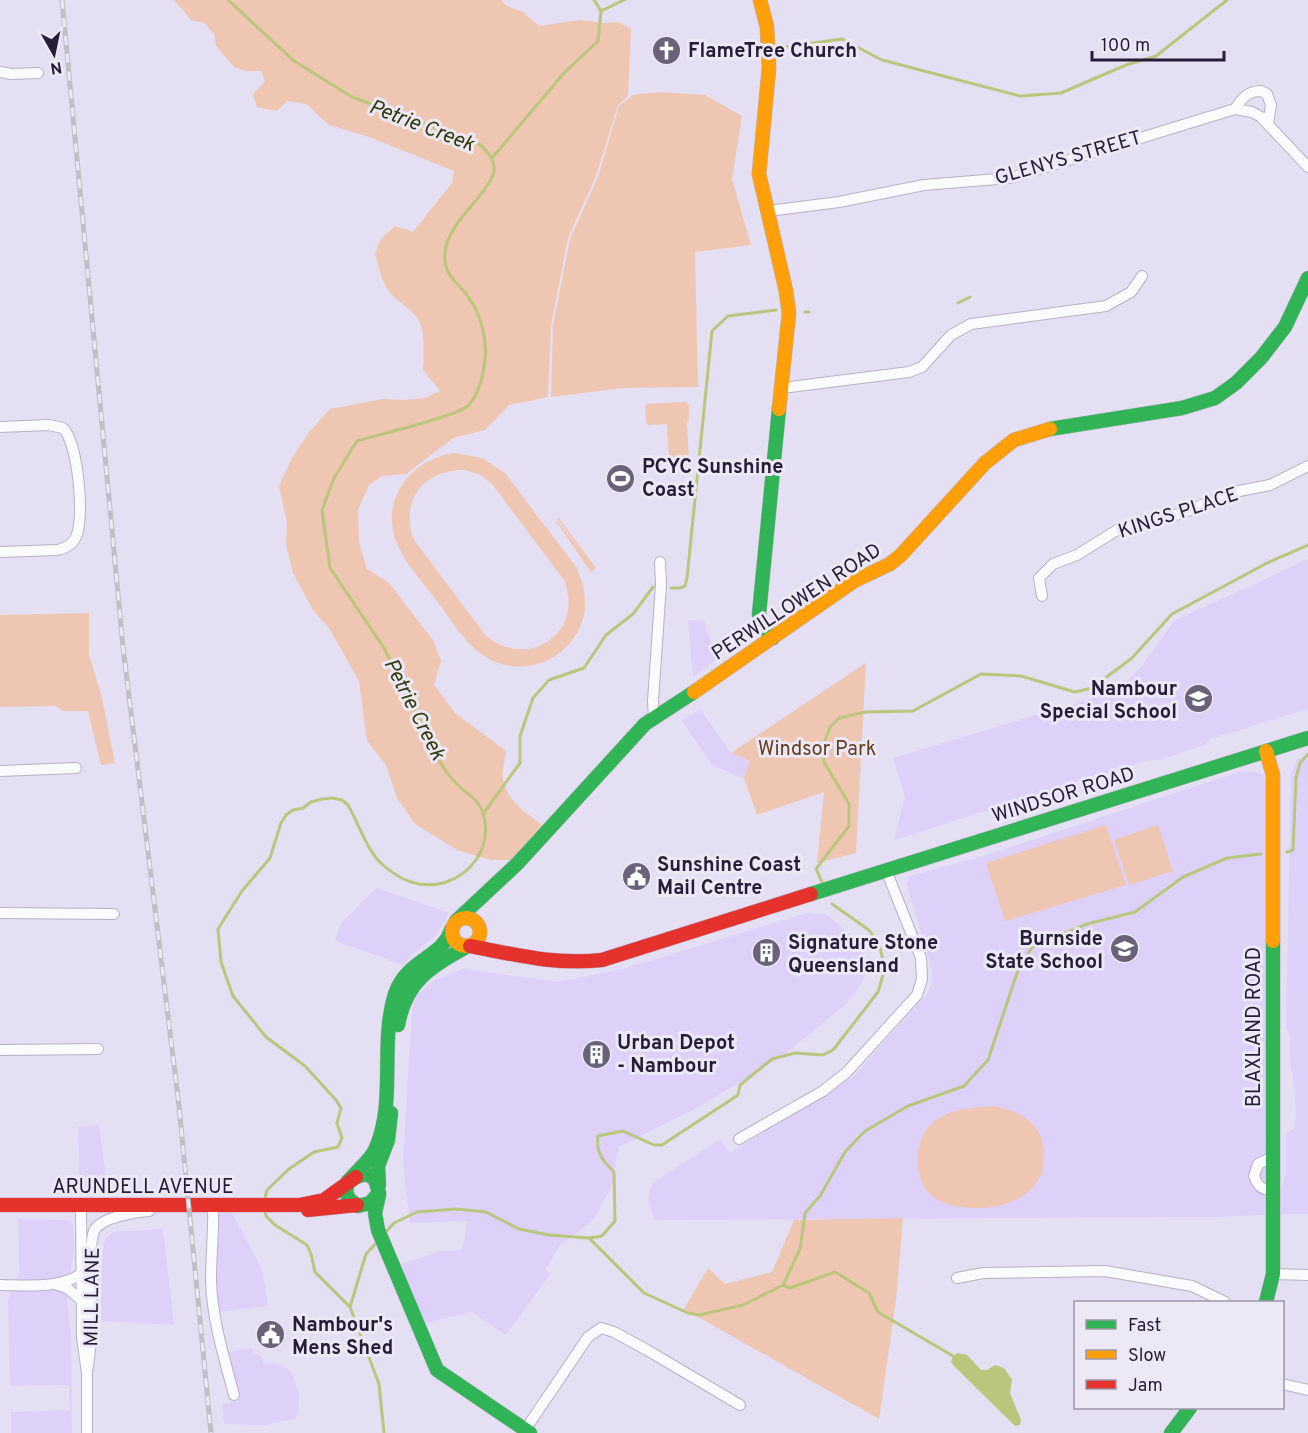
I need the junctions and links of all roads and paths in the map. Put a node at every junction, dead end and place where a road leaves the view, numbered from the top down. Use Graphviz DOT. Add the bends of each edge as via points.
graph roads {
  1 [pos="760,0"];
  2 [pos="0,72"];
  3 [pos="38,73"];
  4 [pos="1235,109"];
  5 [pos="1268,124"];
  6 [pos="1308,167"];
  7 [pos="768,212"];
  8 [pos="1142,276"];
  9 [pos="1308,278"];
  10 [pos="782,388"];
  11 [pos="0,427"];
  12 [pos="1308,466"];
  13 [pos="0,552"];
  14 [pos="660,562"];
  15 [pos="1042,596"];
  16 [pos="773,638"];
  17 [pos="654,718"];
  18 [pos="1308,738"];
  19 [pos="1266,751"];
  20 [pos="76,768"];
  21 [pos="0,771"];
  22 [pos="517,864"];
  23 [pos="886,870"];
  24 [pos="0,913"];
  25 [pos="114,914"];
  26 [pos="454,926"];
  27 [pos="479,926"];
  28 [pos="469,946"];
  29 [pos="522,957"];
  30 [pos="98,1049"];
  31 [pos="0,1050"];
  32 [pos="739,1139"];
  33 [pos="349,1180"];
  34 [pos="379,1190"];
  35 [pos="170,1204"];
  36 [pos="0,1205"];
  37 [pos="357,1205"];
  38 [pos="81,1206"];
  39 [pos="213,1206"];
  40 [pos="291,1207"];
  41 [pos="379,1234"];
  42 [pos="81,1274"];
  43 [pos="1273,1274"];
  44 [pos="1308,1275"];
  45 [pos="957,1278"];
  46 [pos="55,1284"];
  47 [pos="0,1285"];
  48 [pos="81,1300"];
  49 [pos="1224,1301"];
  50 [pos="1266,1301"];
  51 [pos="87,1373"];
  52 [pos="1284,1384"];
  53 [pos="1308,1390"];
  54 [pos="234,1395"];
  55 [pos="740,1405"];
  56 [pos="1189,1409"];
  57 [pos="528,1431"];
  58 [pos="87,1433"];
  59 [pos="1171,1433"];
  1 -- 7 [label="street" via="770,50 759,159"];
  2 -- 3 [label="street"];
  4 -- 5 [label="street" via="1252,112"];
  4 -- 5 [label="street" via="1249,93 1261,91 1270,99"];
  4 -- 7 [label="street, GLENYS STREET" via="1010,178 924,185"];
  5 -- 6 [label="street"];
  7 -- 10 [label="street" via="789,303"];
  8 -- 10 [label="street" via="1131,292 1106,306 971,324 951,335 916,370"];
  9 -- 16 [label="street, PERWILLOWEN ROAD" via="1285,327 1261,358 1215,398 1182,408 1037,432 1014,440 985,462 901,555 854,581"];
  10 -- 16 [label="street" via="759,614"];
  11 -- 13 [label="street" via="49,425 68,433 79,501 78,530 66,548"];
  12 -- 15 [label="street, KINGS PLACE" via="1270,485 1234,492 1180,514 1143,520 1118,530 1077,555 1053,564 1039,578"];
  14 -- 17 [label="street"];
  16 -- 17 [label="street, PERWILLOWEN ROAD"];
  17 -- 22 [label="street, PERWILLOWEN ROAD" via="632,737"];
  18 -- 19 [label="street, WINDSOR ROAD"];
  19 -- 23 [label="street, WINDSOR ROAD"];
  19 -- 43 [label="street, BLAXLAND ROAD" via="1273,775"];
  20 -- 21 [label="street"];
  22 -- 26 [label="street, PERWILLOWEN ROAD"];
  22 -- 27 [label="street, PERWILLOWEN ROAD" via="485,903"];
  23 -- 29 [label="street, WINDSOR ROAD" via="602,960 565,963"];
  23 -- 32 [label="street" via="921,958 922,979 917,995 847,1072 823,1091"];
  24 -- 25 [label="street"];
  26 -- 27 [label="street" via="462,918"];
  26 -- 28 [label="street" via="455,941"];
  26 -- 33 [label="street, PERWILLOWEN ROAD" via="447,943 412,967 395,994 379,1136 373,1153"];
  27 -- 28 [label="street, PERWILLOWEN ROAD" via="478,939"];
  27 -- 29 [label="street" via="494,941"];
  28 -- 29 [label="street"];
  28 -- 34 [label="street" via="423,973 401,1006 389,1134 378,1166"];
  30 -- 31 [label="street"];
  33 -- 34 [label="street" via="370,1175"];
  33 -- 37 [label="street" via="346,1194"];
  33 -- 40 [label="street, ARUNDELL AVENUE" via="325,1199"];
  34 -- 37 [label="street" via="369,1204"];
  34 -- 41 [label="street"];
  35 -- 38 [label="street, ARUNDELL AVENUE"];
  35 -- 39 [label="street, ARUNDELL AVENUE"];
  35 -- 51 [label="street, MILL LANE" via="120,1216 94,1230"];
  36 -- 38 [label="street, ARUNDELL AVENUE"];
  37 -- 40 [label="street, ARUNDELL AVENUE" via="313,1210"];
  37 -- 41 [label="street"];
  38 -- 42 [label="street, MILL LANE"];
  39 -- 40 [label="street, ARUNDELL AVENUE"];
  39 -- 54 [label="street" via="213,1304"];
  41 -- 57 [label="street" via="437,1370"];
  42 -- 46 [label="street"];
  42 -- 48 [label="street, MILL LANE"];
  43 -- 44 [label="street"];
  43 -- 50 [label="street, BLAXLAND ROAD"];
  45 -- 49 [label="street" via="1105,1271 1192,1286"];
  46 -- 47 [label="street"];
  46 -- 48 [label="street" via="64,1286"];
  48 -- 51 [label="street, MILL LANE"];
  51 -- 58 [label="street, MILL LANE"];
  52 -- 53 [label="street"];
  55 -- 57 [label="street" via="647,1350 601,1328 588,1337"];
  56 -- 59 [label="street"];
}
